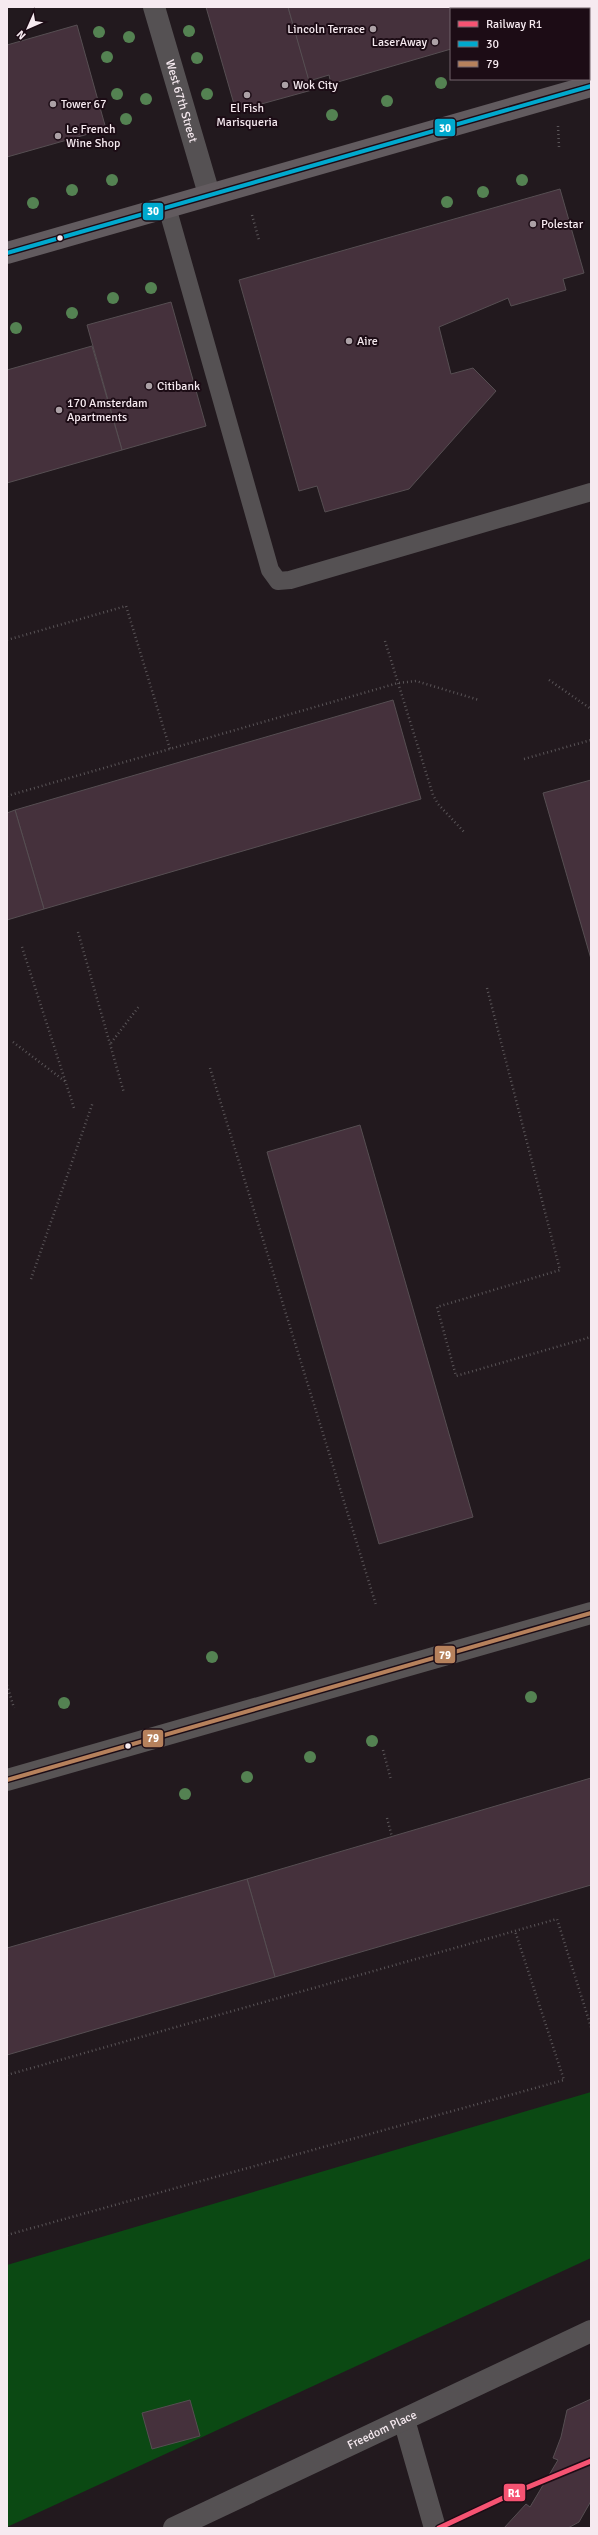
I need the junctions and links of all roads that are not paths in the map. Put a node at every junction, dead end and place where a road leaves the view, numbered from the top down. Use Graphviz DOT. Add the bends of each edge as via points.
graph roads {
  1 [pos="154,7"];
  2 [pos="591,86"];
  3 [pos="209,194"];
  4 [pos="167,207"];
  5 [pos="7,253"];
  6 [pos="591,492"];
  7 [pos="591,1613"];
  8 [pos="7,1780"];
  9 [pos="591,2331"];
  10 [pos="404,2420"];
  11 [pos="174,2528"];
  12 [pos="435,2528"];
  1 -- 3 [label="street, West 67th Street"];
  2 -- 3 [label="main road"];
  3 -- 4 [label="main road"];
  4 -- 5 [label="main road"];
  4 -- 6 [label="lane" via="270,570 278,581 290,580"];
  7 -- 8 [label="main road"];
  9 -- 10 [label="street, Freedom Place"];
  10 -- 11 [label="street, Freedom Place"];
  10 -- 12 [label="street"];
}
